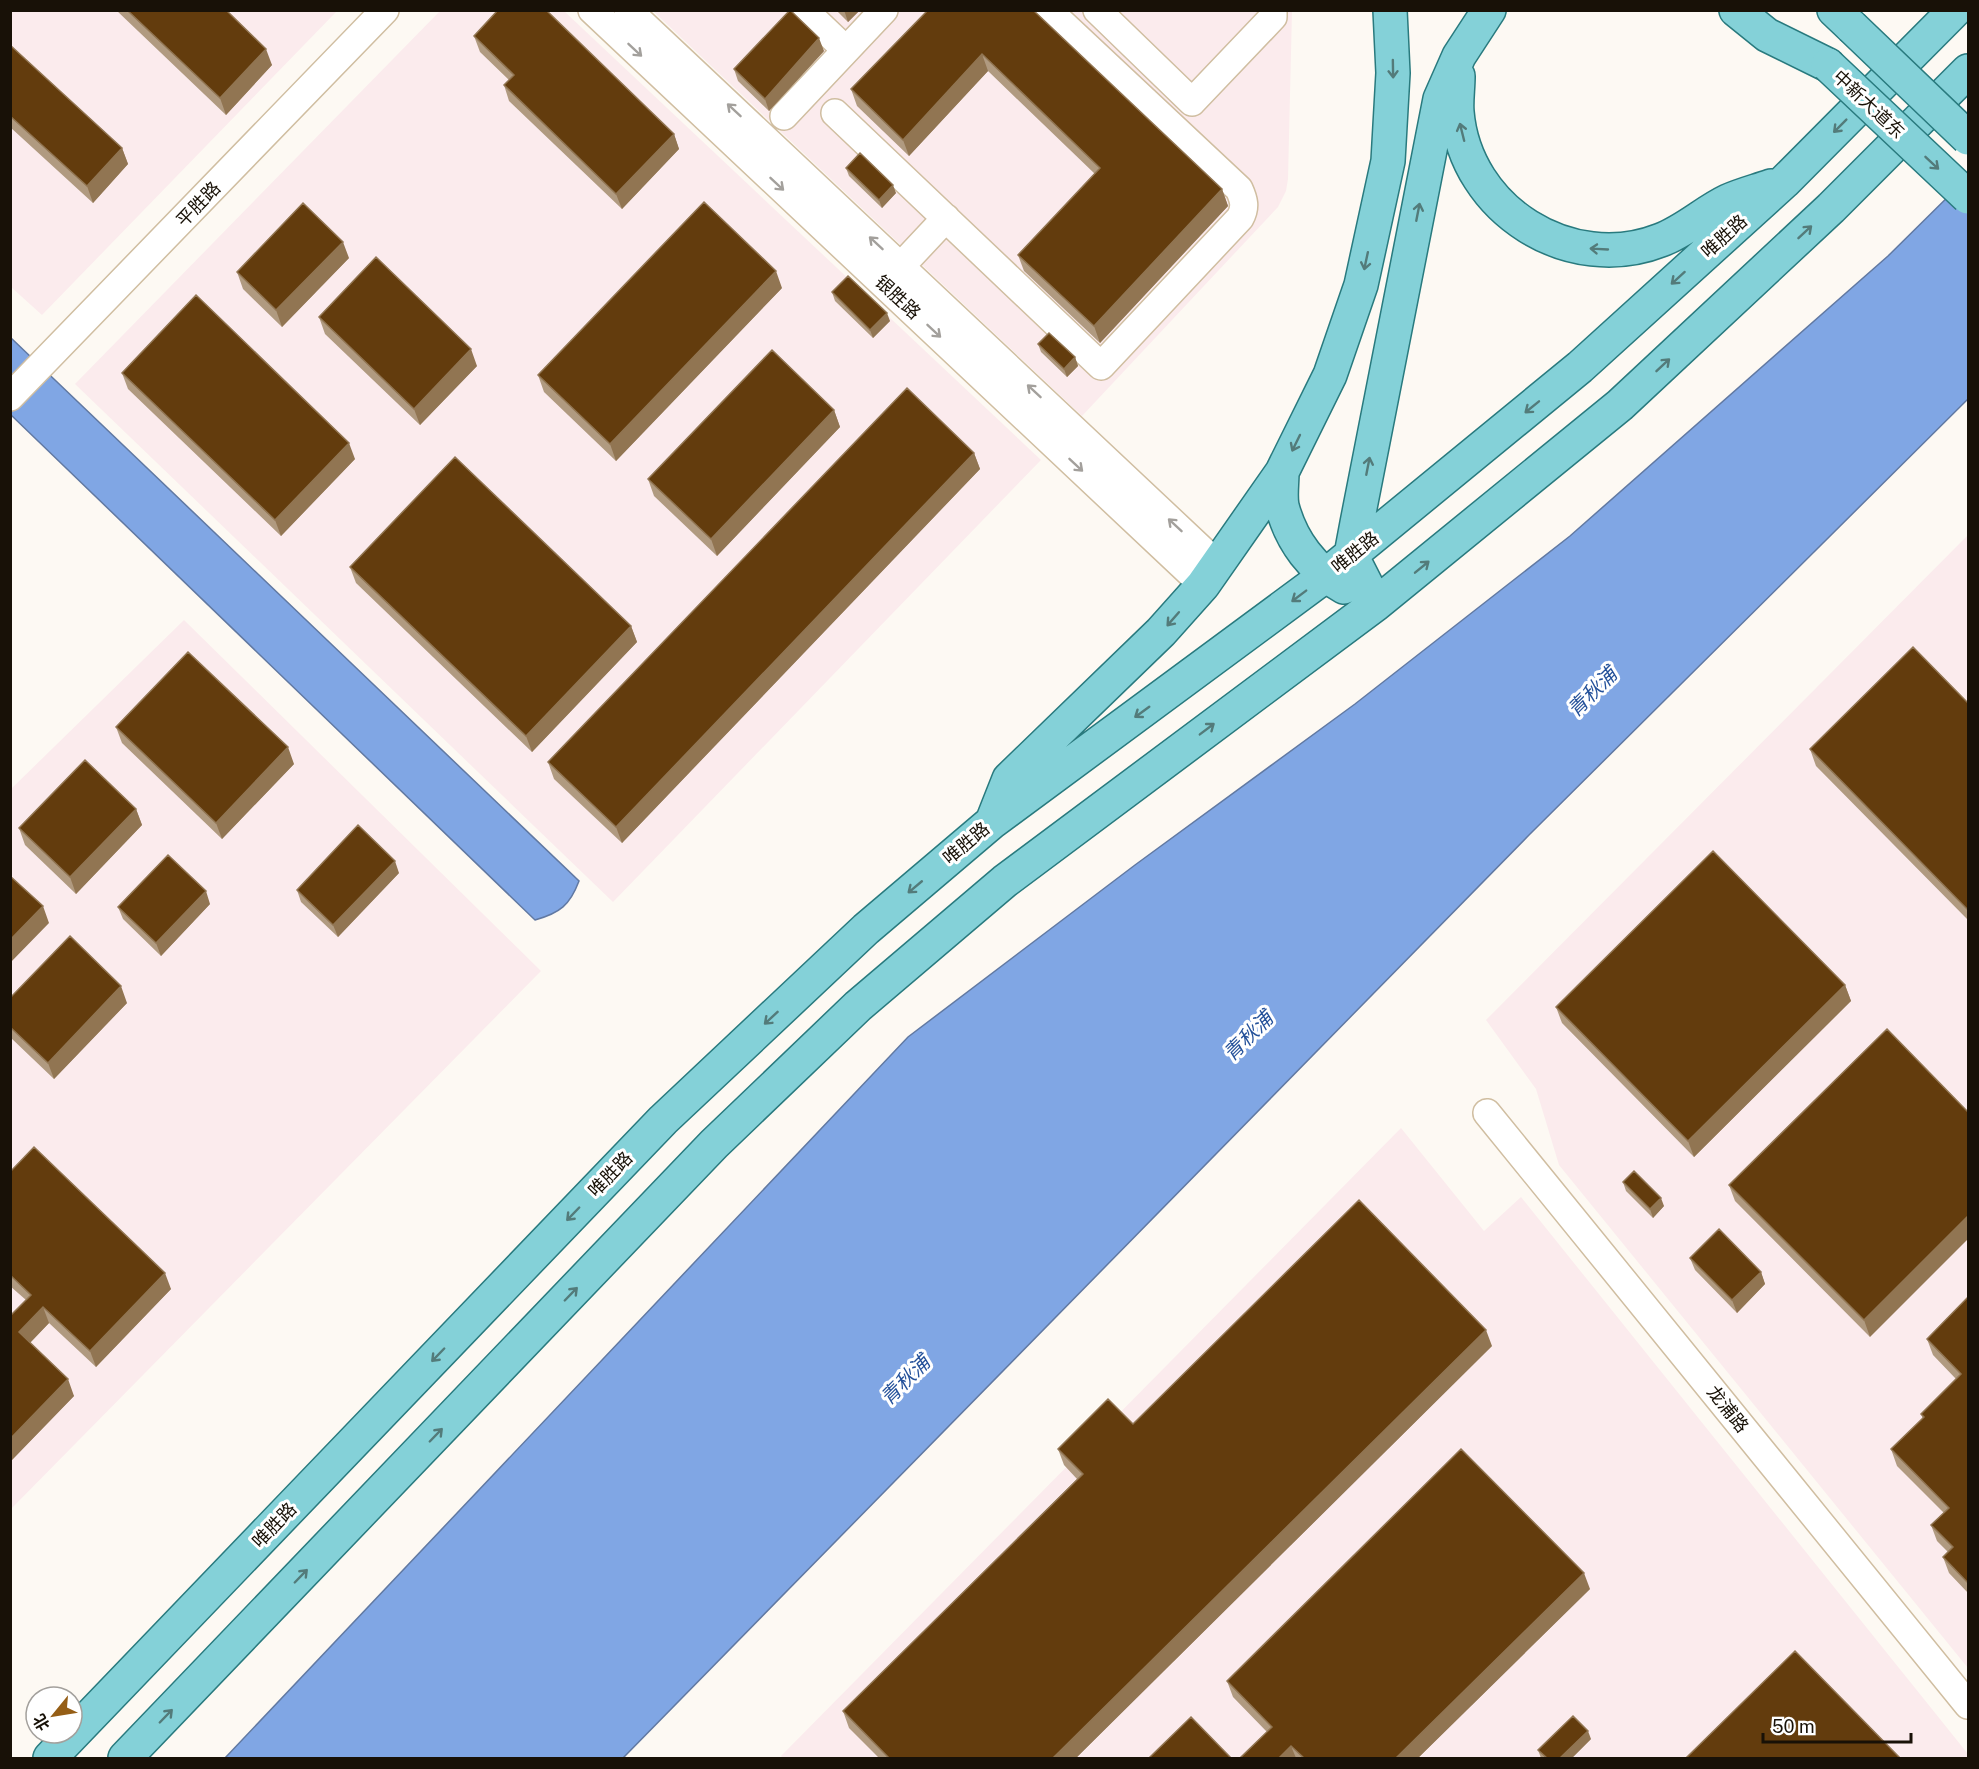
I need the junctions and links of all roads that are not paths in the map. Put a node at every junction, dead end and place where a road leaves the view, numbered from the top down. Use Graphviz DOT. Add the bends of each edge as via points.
graph roads {
  1 [pos="385,10"];
  2 [pos="592,10"];
  3 [pos="628,10"];
  4 [pos="804,10"];
  5 [pos="884,10"];
  6 [pos="1048,10"];
  7 [pos="1273,10"];
  8 [pos="1390,10"];
  9 [pos="1736,10"];
  10 [pos="1771,10"];
  11 [pos="1955,10"];
  12 [pos="1104,13"];
  13 [pos="1486,13"];
  14 [pos="1843,16"];
  15 [pos="846,50"];
  16 [pos="1459,56"];
  17 [pos="1828,65"];
  18 [pos="1968,71"];
  19 [pos="834,113"];
  20 [pos="784,116"];
  21 [pos="1968,138"];
  22 [pos="1784,182"];
  23 [pos="1968,197"];
  24 [pos="946,218"];
  25 [pos="901,266"];
  26 [pos="10,397"];
  27 [pos="1282,472"];
  28 [pos="1351,555"];
  29 [pos="1211,575"];
  30 [pos="1325,576"];
  31 [pos="1376,604"];
  32 [pos="992,822"];
  33 [pos="1487,1113"];
  34 [pos="1968,1705"];
  35 [pos="50,1758"];
  36 [pos="125,1758"];
  1 -- 26 [label="street, 平胜路"];
  2 -- 29 [label="street, 银胜路, one-way"];
  25 -- 3 [label="street, 银胜路, one-way"];
  4 -- 15 [label="street"];
  5 -- 15 [label="street"];
  6 -- 24 [label="street" via="1239,189 1245,200 1244,210 1101,366"];
  7 -- 12 [label="street" via="1273,17 1192,102"];
  8 -- 27 [label="main road, one-way" via="1393,73 1388,161 1361,285 1330,375"];
  9 -- 17 [label="main road" via="1767,35"];
  10 -- 17 [label="main road, 中新大道东"];
  11 -- 22 [label="main road, 唯胜路, one-way"];
  13 -- 16 [label="main road"];
  14 -- 21 [label="main road, bridge"];
  15 -- 20 [label="street"];
  22 -- 16 [label="main road, one-way" via="1729,201 1661,240 1622,250 1579,248 1547,239 1497,201 1479,176 1466,148 1457,113"];
  28 -- 16 [label="main road, one-way" via="1440,99"];
  17 -- 23 [label="main road, 中新大道东, one-way, bridge"];
  31 -- 18 [label="main road, one-way" via="1620,405 1831,208"];
  19 -- 24 [label="street"];
  22 -- 28 [label="main road, 唯胜路, one-way" via="1580,367"];
  24 -- 25 [label="street"];
  29 -- 25 [label="street, 银胜路, one-way"];
  27 -- 29 [label="main road"];
  27 -- 30 [label="main road" via="1282,504 1294,536"];
  28 -- 30 [label="main road, 唯胜路"];
  28 -- 31 [label="main road"];
  29 -- 32 [label="main road, one-way" via="1161,632 1009,779"];
  30 -- 31 [label="main road"];
  30 -- 32 [label="main road, 唯胜路, one-way"];
  36 -- 31 [label="main road, one-way" via="706,1153 858,1006 1005,881"];
  32 -- 35 [label="main road, 唯胜路, one-way" via="866,929 663,1120"];
  33 -- 34 [label="street, 龙浦路"];
}
